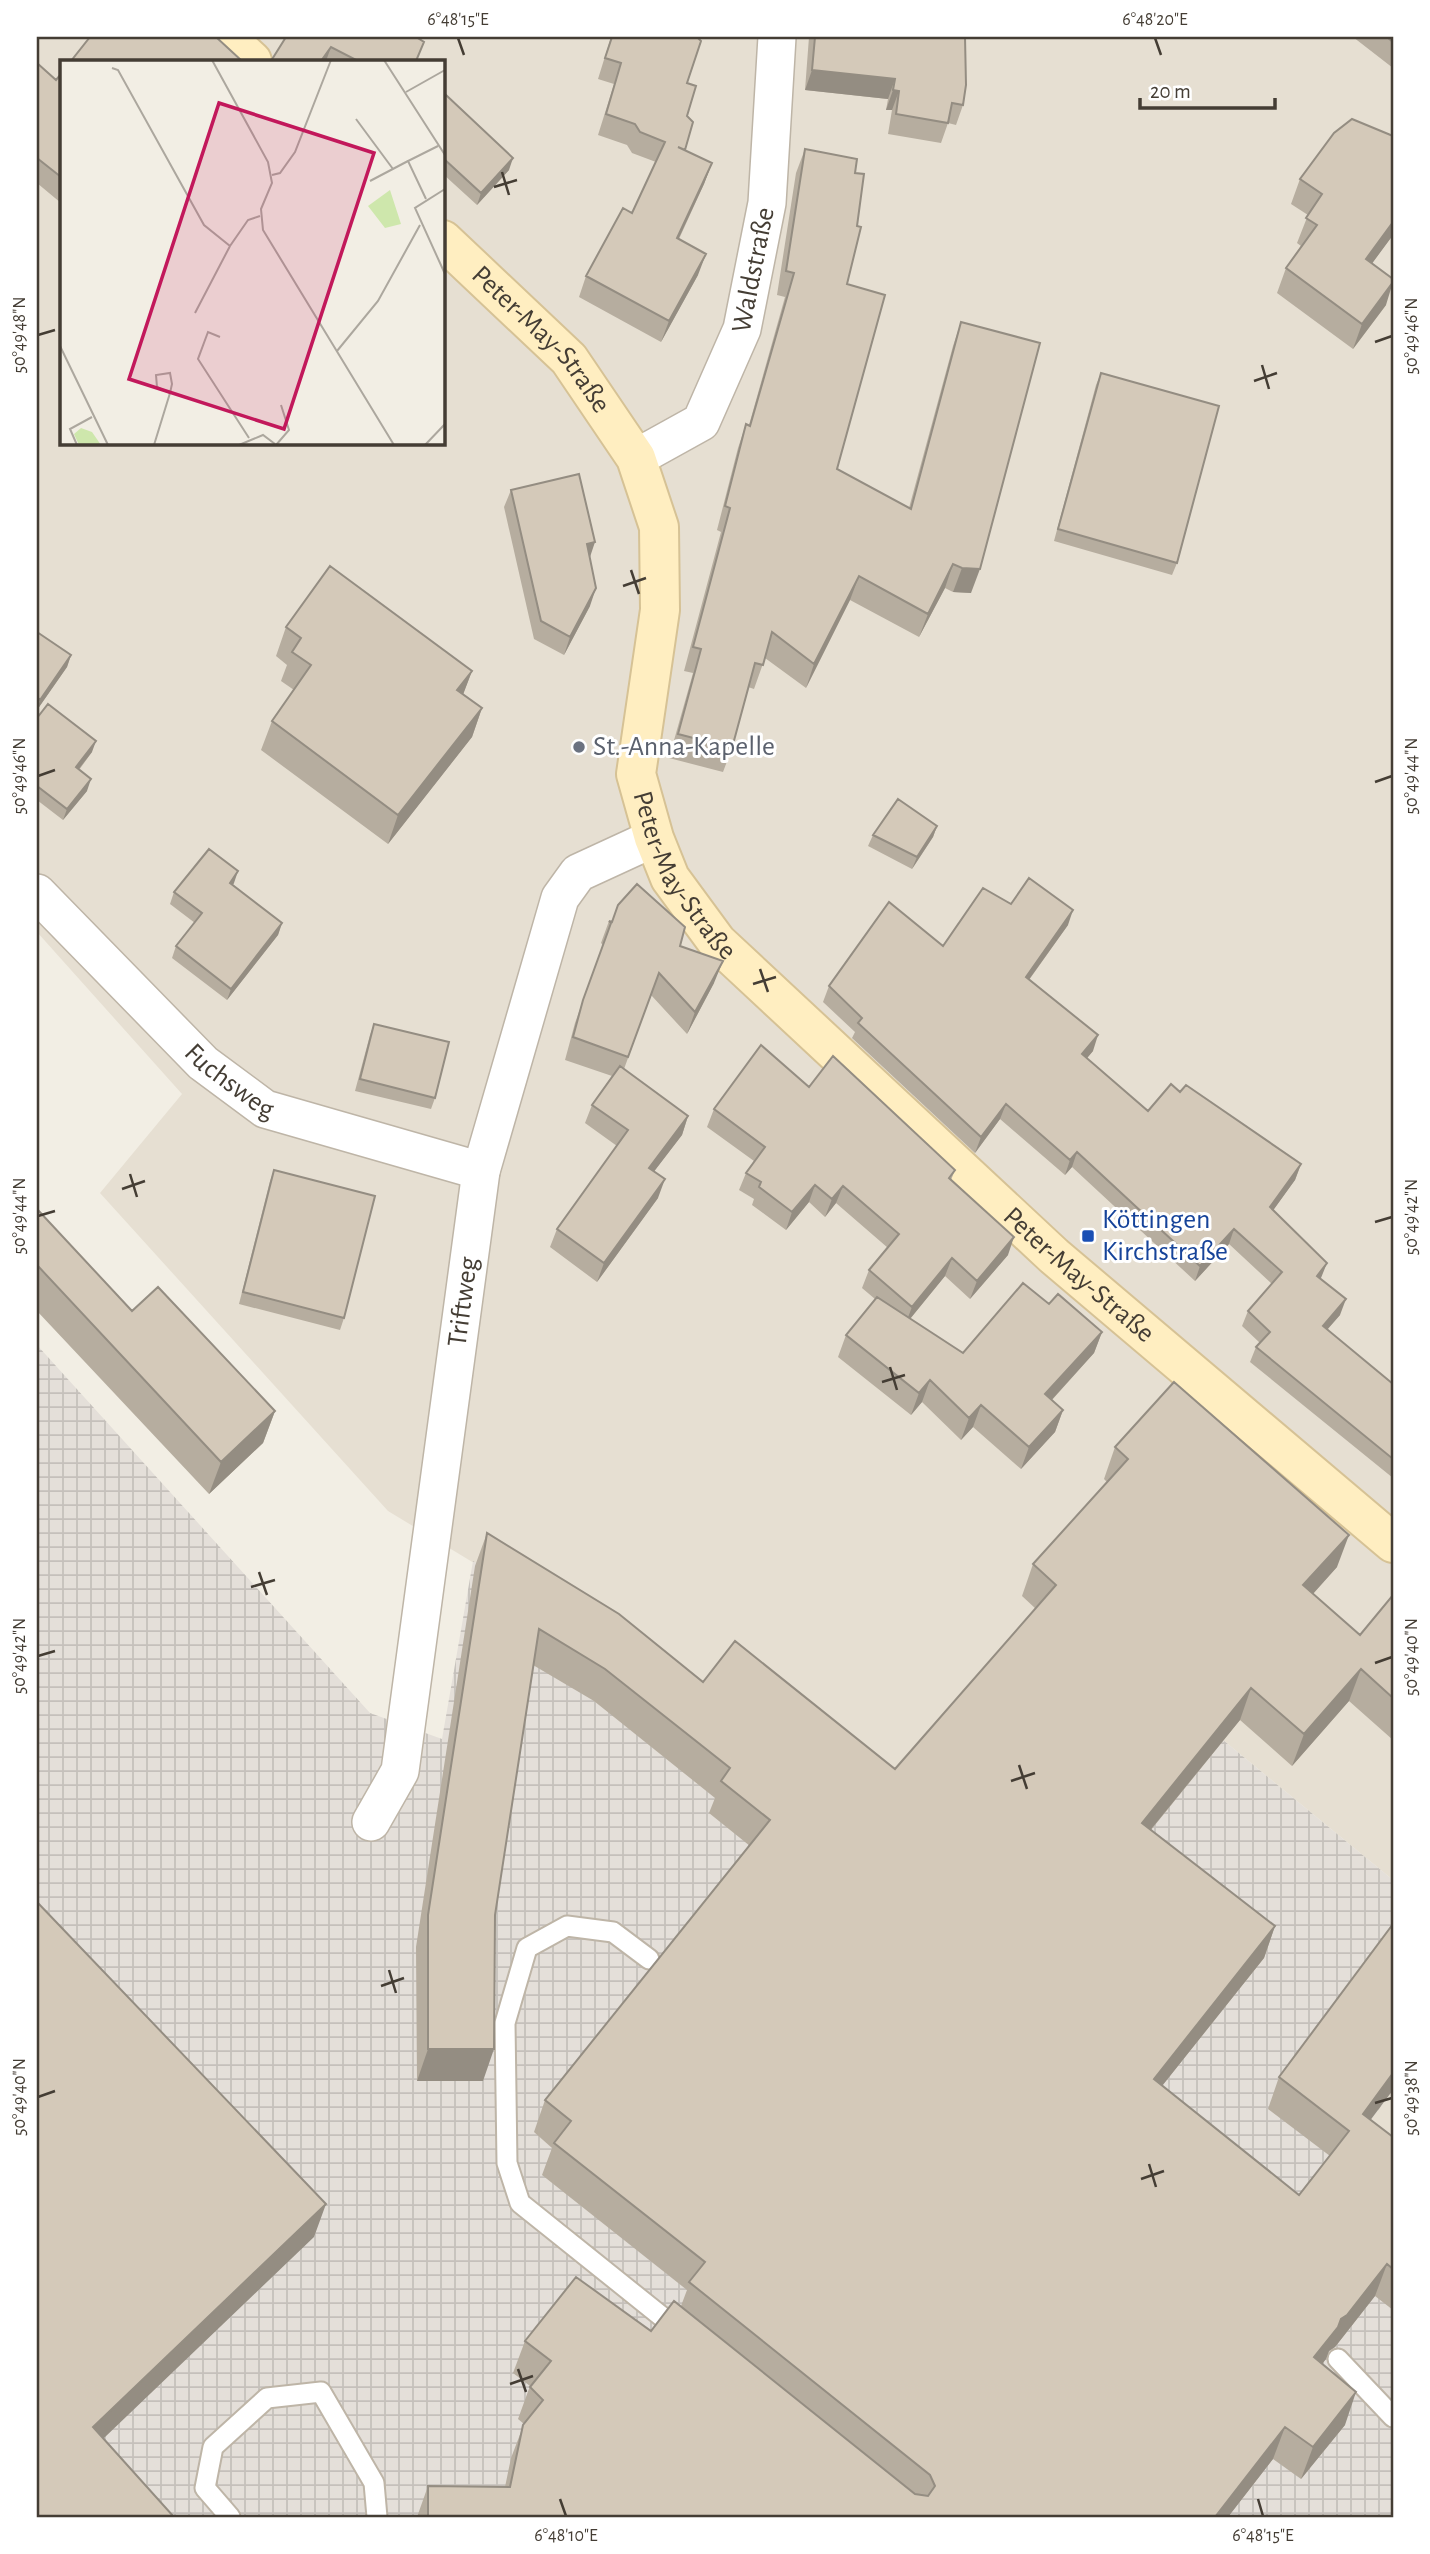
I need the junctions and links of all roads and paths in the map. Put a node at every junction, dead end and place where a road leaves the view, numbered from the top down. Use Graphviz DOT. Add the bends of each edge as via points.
graph roads {
  1 [pos="226,37"];
  2 [pos="777,37"];
  3 [pos="251,60"];
  4 [pos="444,241"];
  5 [pos="636,458"];
  6 [pos="654,838"];
  7 [pos="37,893"];
  8 [pos="481,1171"];
  9 [pos="1393,1543"];
  10 [pos="371,1822"];
  11 [pos="649,1959"];
  12 [pos="699,2346"];
  13 [pos="1338,2359"];
  14 [pos="1393,2417"];
  15 [pos="230,2517"];
  16 [pos="377,2517"];
  1 -- 3 [label="main road"];
  2 -- 5 [label="street, Waldstraße" via="767,203 742,329 701,422"];
  4 -- 5 [label="main road, Peter-May-Straße" via="569,359"];
  5 -- 6 [label="main road, Peter-May-Straße" via="659,527 660,610 636,774"];
  6 -- 8 [label="street, Triftweg" via="578,873 560,898"];
  6 -- 9 [label="main road, Peter-May-Straße" via="670,878 717,942 1054,1256"];
  7 -- 8 [label="street, Fuchsweg" via="203,1063 265,1109"];
  8 -- 10 [label="street, Triftweg" via="400,1771"];
  11 -- 12 [label="lane" via="613,1932 567,1926 527,1948 505,2023 507,2163 520,2203"];
  13 -- 14 [label="lane"];
  15 -- 16 [label="lane" via="205,2488 213,2446 267,2398 321,2392 374,2483"];
}
